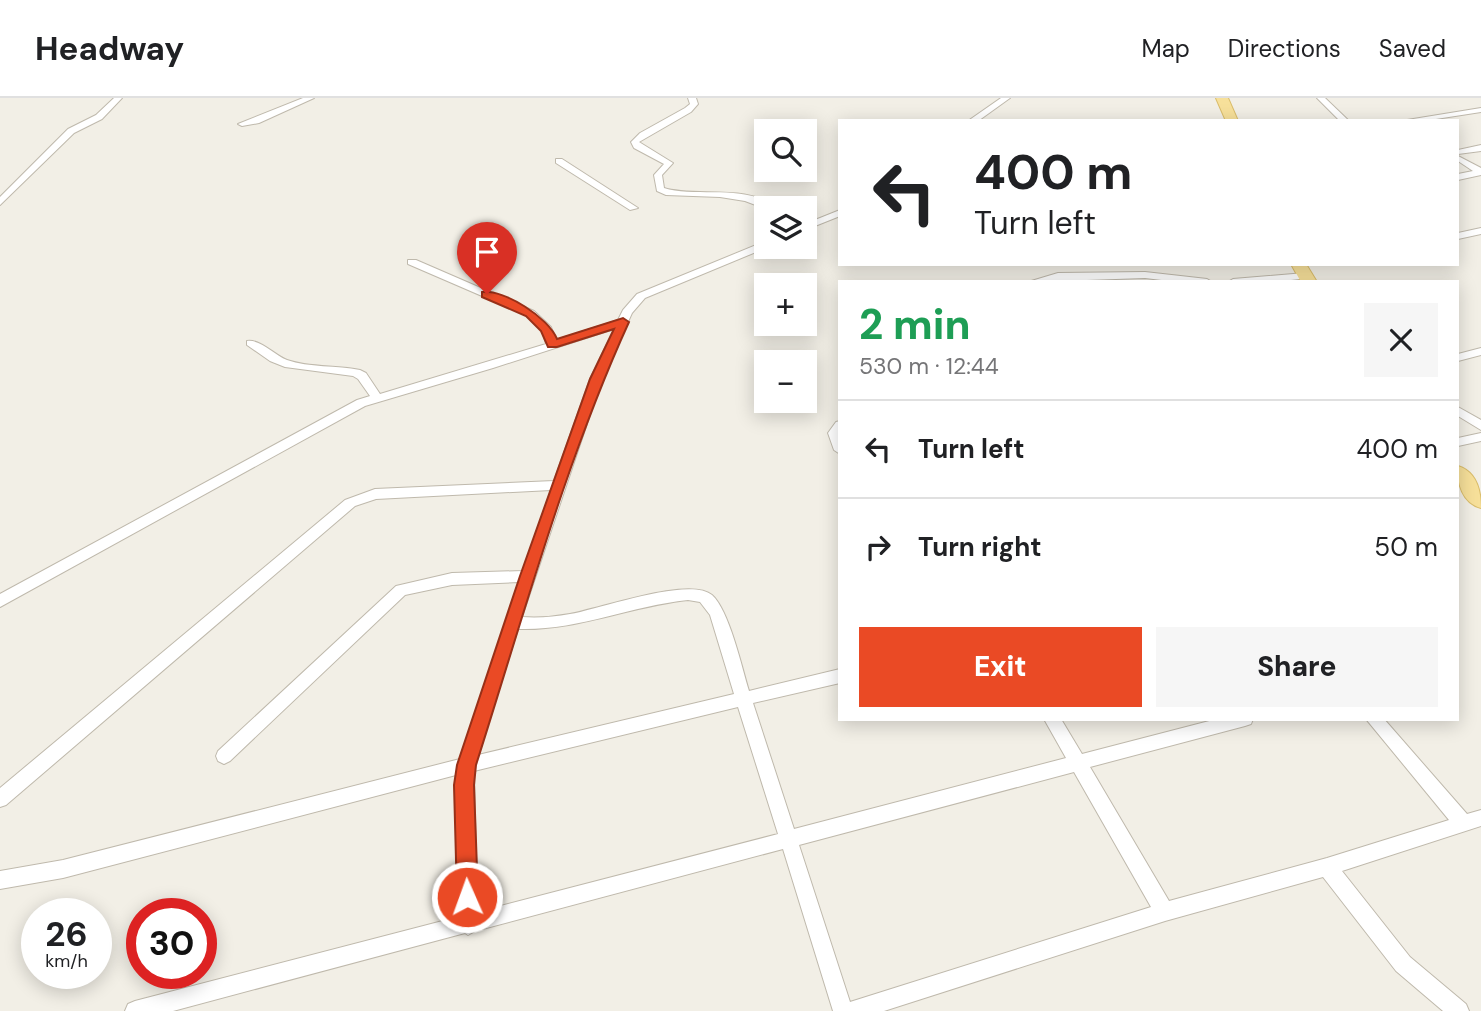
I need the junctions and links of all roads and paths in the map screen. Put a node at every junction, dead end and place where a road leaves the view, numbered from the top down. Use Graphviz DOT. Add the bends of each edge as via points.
graph roads {
  1 [pos="118,98"];
  2 [pos="310,98"];
  3 [pos="692,98"];
  4 [pos="1006,98"];
  5 [pos="1222,98"];
  6 [pos="1321,98"];
  7 [pos="1481,110"];
  8 [pos="975,119"];
  9 [pos="1230,119"];
  10 [pos="1343,119"];
  11 [pos="1419,119"];
  12 [pos="242,124"];
  13 [pos="1481,148"];
  14 [pos="1459,155"];
  15 [pos="1459,156"];
  16 [pos="559,161"];
  17 [pos="1481,172"];
  18 [pos="1459,177"];
  19 [pos="754,199"];
  20 [pos="0,202"];
  21 [pos="633,208"];
  22 [pos="838,214"];
  23 [pos="817,222"];
  24 [pos="1481,230"];
  25 [pos="1459,236"];
  26 [pos="754,249"];
  27 [pos="412,262"];
  28 [pos="1304,274"];
  29 [pos="1045,280"];
  30 [pos="1189,280"];
  31 [pos="1251,280"];
  32 [pos="623,322"];
  33 [pos="251,343"];
  34 [pos="552,344"];
  35 [pos="1481,351"];
  36 [pos="1459,358"];
  37 [pos="376,397"];
  38 [pos="1459,412"];
  39 [pos="1481,426"];
  40 [pos="838,428"];
  41 [pos="1481,437"];
  42 [pos="1459,442"];
  43 [pos="838,444"];
  44 [pos="1459,474"];
  45 [pos="559,485"];
  46 [pos="1481,501"];
  47 [pos="528,576"];
  48 [pos="0,601"];
  49 [pos="512,623"];
  50 [pos="838,676"];
  51 [pos="744,698"];
  52 [pos="1053,721"];
  53 [pos="1237,721"];
  54 [pos="1376,721"];
  55 [pos="224,756"];
  56 [pos="1078,763"];
  57 [pos="466,765"];
  58 [pos="0,800"];
  59 [pos="1472,820"];
  60 [pos="790,840"];
  61 [pos="1327,867"];
  62 [pos="0,880"];
  63 [pos="1165,912"];
  64 [pos="468,925"];
  65 [pos="135,1011"];
  66 [pos="843,1011"];
  67 [pos="852,1011"];
  68 [pos="1459,1011"];
  1 -- 20 [label="street" via="99,117 71,131"];
  2 -- 12 [label="street"];
  3 -- 19 [label="street" via="694,104 688,110 635,142 669,163 658,175 660,189"];
  4 -- 8 [label="street"];
  5 -- 9 [label="main road"];
  6 -- 10 [label="street"];
  7 -- 11 [label="street"];
  13 -- 14 [label="street"];
  15 -- 17 [label="street"];
  16 -- 21 [label="street"];
  17 -- 18 [label="street"];
  22 -- 23 [label="street"];
  24 -- 25 [label="street"];
  26 -- 32 [label="street" via="651,291 634,303"];
  27 -- 34 [label="street" via="530,313 547,329"];
  28 -- 31 [label="street"];
  29 -- 30 [label="street" via="1145,275"];
  32 -- 34 [label="street"];
  32 -- 45 [label="street" via="596,379"];
  33 -- 37 [label="street" via="289,365 356,373"];
  34 -- 37 [label="street"];
  35 -- 36 [label="street"];
  37 -- 48 [label="street"];
  38 -- 39 [label="street"];
  40 -- 43 [label="street" via="834,433"];
  41 -- 42 [label="street"];
  44 -- 46 [label="main road"];
  45 -- 47 [label="street"];
  45 -- 58 [label="street" via="374,494 350,503"];
  47 -- 49 [label="street"];
  47 -- 55 [label="street" via="452,579 401,590"];
  49 -- 51 [label="street" via="551,624 677,596 703,596 717,614"];
  49 -- 57 [label="street"];
  50 -- 51 [label="street"];
  51 -- 57 [label="street"];
  51 -- 60 [label="street"];
  52 -- 56 [label="street"];
  53 -- 56 [label="street"];
  54 -- 59 [label="street"];
  56 -- 60 [label="street"];
  56 -- 63 [label="street"];
  57 -- 62 [label="street" via="63,869"];
  57 -- 64 [label="street"];
  59 -- 61 [label="street"];
  60 -- 64 [label="street"];
  60 -- 66 [label="street"];
  61 -- 63 [label="street"];
  61 -- 68 [label="street" via="1403,964"];
  63 -- 67 [label="street"];
  64 -- 65 [label="street"];
}
